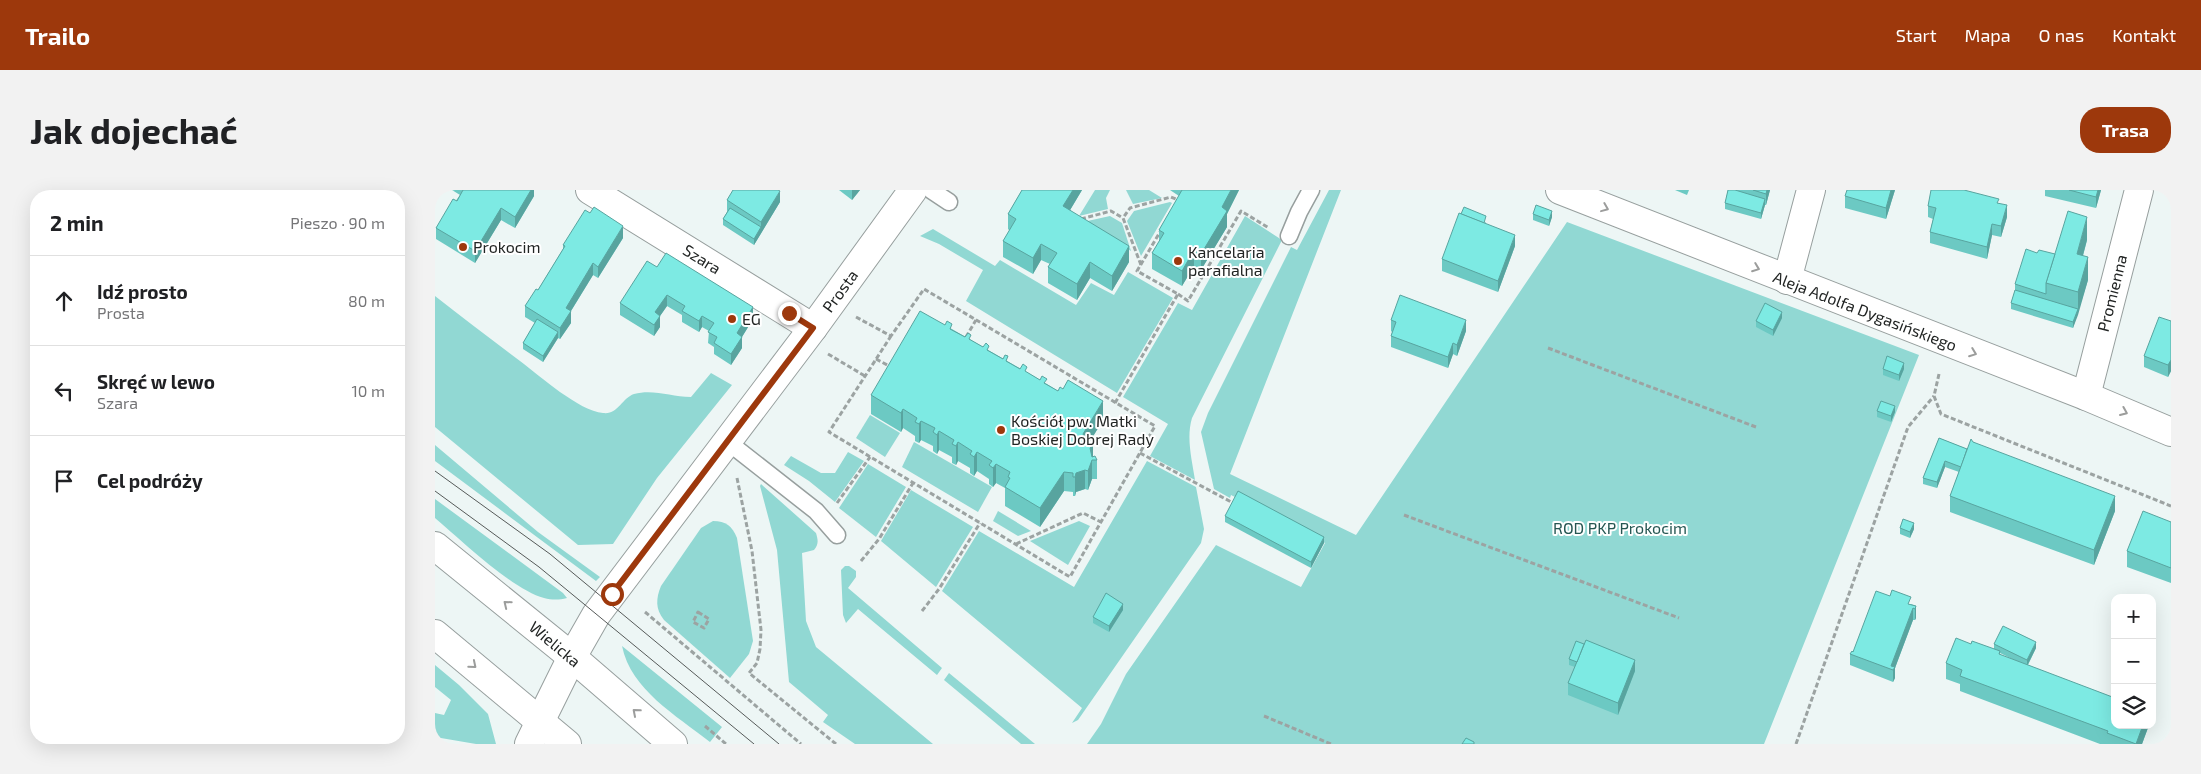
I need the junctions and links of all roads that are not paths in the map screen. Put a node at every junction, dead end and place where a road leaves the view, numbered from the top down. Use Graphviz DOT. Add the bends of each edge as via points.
graph roads {
  1 [pos="590,190"];
  2 [pos="913,190"];
  3 [pos="931,190"];
  4 [pos="1311,190"];
  5 [pos="1560,190"];
  6 [pos="1811,190"];
  7 [pos="2139,190"];
  8 [pos="949,202"];
  9 [pos="1289,236"];
  10 [pos="1787,280"];
  11 [pos="813,328"];
  12 [pos="2086,396"];
  13 [pos="2171,432"];
  14 [pos="728,442"];
  15 [pos="837,534"];
  16 [pos="435,546"];
  17 [pos="435,634"];
  18 [pos="571,657"];
  19 [pos="534,733"];
  20 [pos="567,744"];
  21 [pos="673,744"];
  1 -- 11 [label="street, Szara"];
  2 -- 11 [label="street, Prosta"];
  3 -- 8 [label="lane"];
  4 -- 9 [label="lane"];
  5 -- 10 [label="street, Aleja Adolfa Dygasińskiego, one-way"];
  6 -- 10 [label="street"];
  7 -- 12 [label="street, Promienna"];
  10 -- 12 [label="street, Aleja Adolfa Dygasińskiego, one-way"];
  11 -- 14 [label="street, Prosta"];
  12 -- 13 [label="street, Aleja Adolfa Dygasińskiego, one-way"];
  14 -- 15 [label="lane" via="825,520"];
  14 -- 18 [label="street, Prosta" via="596,614"];
  18 -- 16 [label="street, Wielicka, one-way"];
  17 -- 19 [label="street, one-way"];
  18 -- 19 [label="street, Prosta"];
  21 -- 18 [label="street, Wielicka, one-way"];
  19 -- 20 [label="street"];
}
